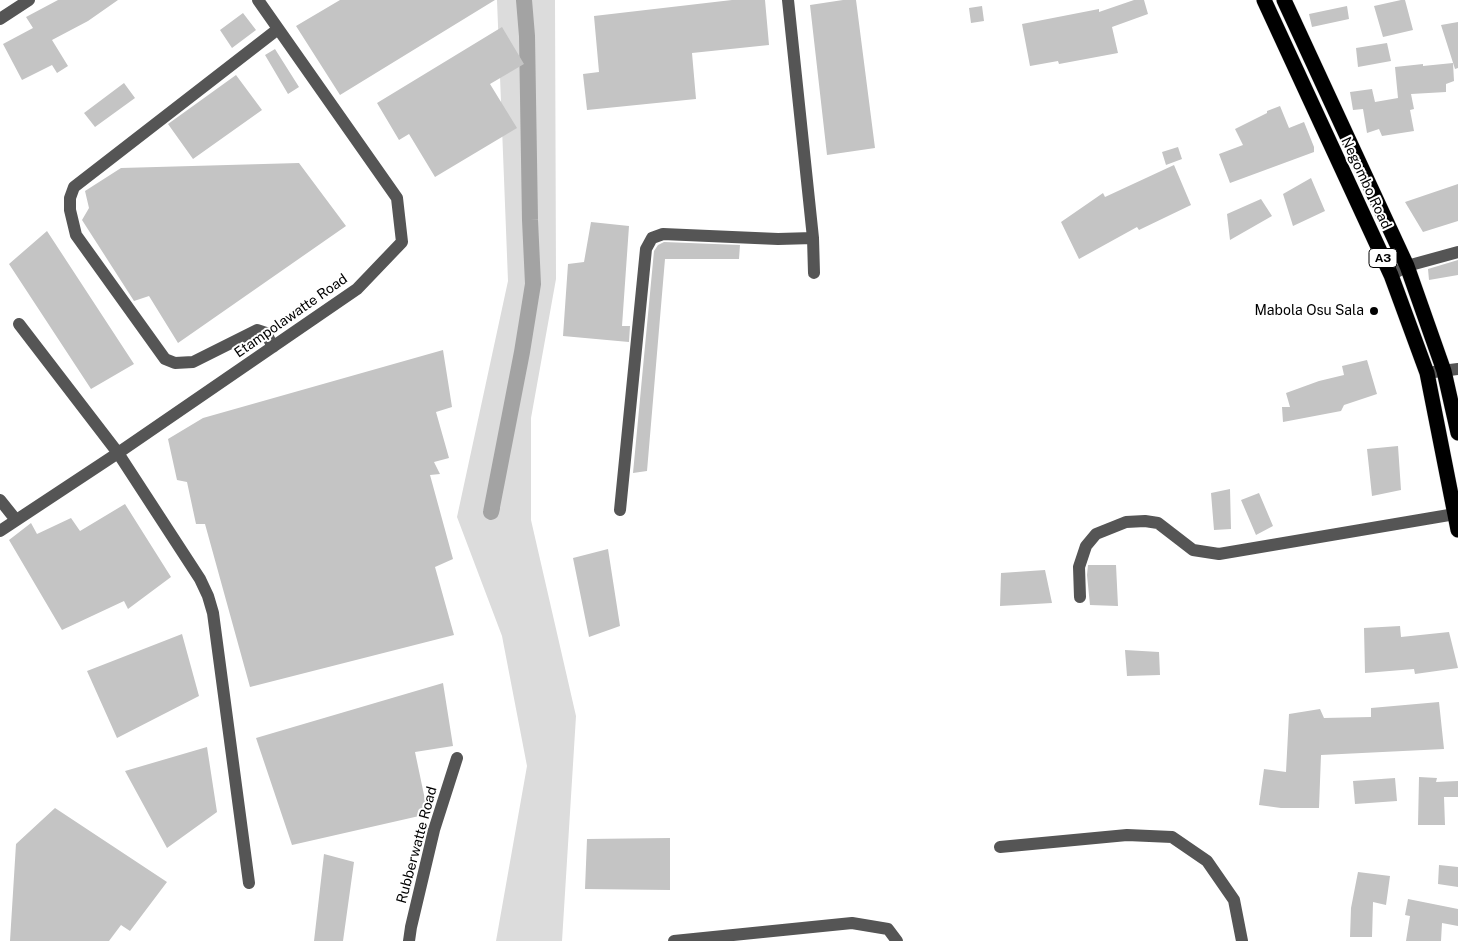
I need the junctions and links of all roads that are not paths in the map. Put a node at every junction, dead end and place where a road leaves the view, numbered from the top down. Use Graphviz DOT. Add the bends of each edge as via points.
graph roads {
  1 [pos="29,0"];
  2 [pos="258,0"];
  3 [pos="788,0"];
  4 [pos="1264,0"];
  5 [pos="1284,0"];
  6 [pos="0,19"];
  7 [pos="278,29"];
  8 [pos="813,238"];
  9 [pos="1458,252"];
  10 [pos="1407,266"];
  11 [pos="814,273"];
  12 [pos="1391,275"];
  13 [pos="19,324"];
  14 [pos="273,347"];
  15 [pos="1451,370"];
  16 [pos="1427,374"];
  17 [pos="1458,433"];
  18 [pos="118,453"];
  19 [pos="0,500"];
  20 [pos="620,510"];
  21 [pos="1455,514"];
  22 [pos="16,520"];
  23 [pos="1458,530"];
  24 [pos="0,531"];
  25 [pos="1080,597"];
  26 [pos="458,758"];
  27 [pos="1000,847"];
  28 [pos="249,883"];
  29 [pos="409,941"];
  30 [pos="674,941"];
  31 [pos="897,941"];
  32 [pos="1242,941"];
  1 -- 6 [label="street"];
  2 -- 7 [label="street, Etampolawatte Road"];
  3 -- 8 [label="street"];
  4 -- 12 [label="highway, Negombo Road / A3"];
  5 -- 10 [label="highway, Negombo Road / A3"];
  7 -- 14 [label="street, Etampolawatte Road" via="396,198 402,242 357,289"];
  7 -- 14 [label="street" via="74,187 70,198 76,235 165,359 175,363 193,362 257,330 266,333"];
  8 -- 11 [label="street"];
  8 -- 20 [label="street" via="663,234 652,238 646,249"];
  9 -- 10 [label="street"];
  10 -- 12 [label="street"];
  10 -- 15 [label="highway, Negombo Road / A3"];
  12 -- 16 [label="highway, Negombo Road / A3"];
  13 -- 18 [label="street"];
  14 -- 18 [label="street, Etampolawatte Road"];
  15 -- 16 [label="street"];
  15 -- 17 [label="highway, Negombo Road / A3"];
  16 -- 21 [label="highway, Negombo Road / A3"];
  18 -- 22 [label="street, Etampolawatte Road"];
  18 -- 28 [label="street" via="208,596"];
  19 -- 22 [label="street"];
  21 -- 23 [label="highway, Negombo Road / A3"];
  21 -- 25 [label="street" via="1219,554 1194,550 1158,523 1145,520 1126,522 1096,534 1086,546 1079,567"];
  22 -- 24 [label="street, Etampolawatte Road"];
  26 -- 29 [label="street, Rubberwatte Road" via="434,830"];
  27 -- 32 [label="street" via="1127,835 1172,837 1207,861 1234,900"];
  30 -- 31 [label="street" via="852,923 888,929"];
}
